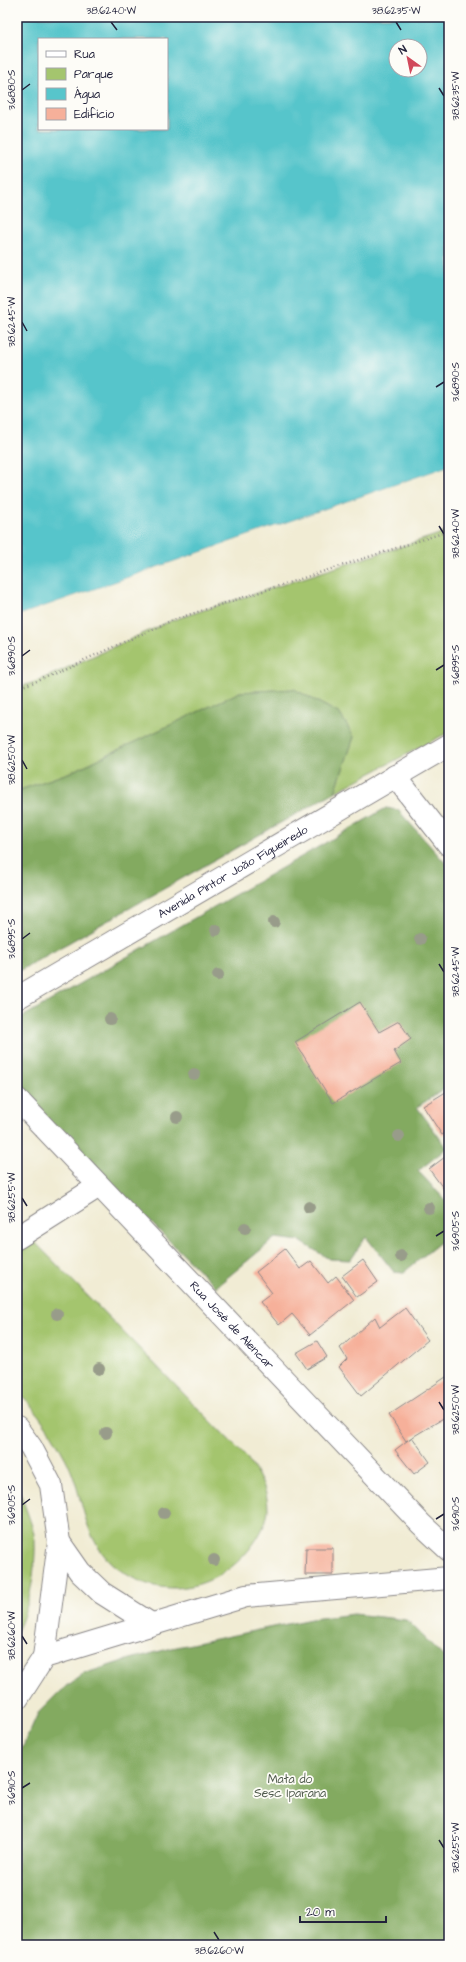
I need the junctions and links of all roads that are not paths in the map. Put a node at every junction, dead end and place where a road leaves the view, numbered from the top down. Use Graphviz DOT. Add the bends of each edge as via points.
graph roads {
  1 [pos="449,745"];
  2 [pos="395,776"];
  3 [pos="449,845"];
  4 [pos="17,998"];
  5 [pos="17,1099"];
  6 [pos="99,1186"];
  7 [pos="17,1238"];
  8 [pos="17,1428"];
  9 [pos="59,1542"];
  10 [pos="449,1550"];
  11 [pos="449,1578"];
  12 [pos="151,1624"];
  13 [pos="44,1657"];
  14 [pos="17,1699"];
  1 -- 2 [label="street, Avenida Pintor João Figueiredo"];
  2 -- 3 [label="street"];
  2 -- 4 [label="street, Avenida Pintor João Figueiredo"];
  5 -- 6 [label="street, Rua José de Alencar"];
  6 -- 7 [label="street"];
  6 -- 10 [label="street, Rua José de Alencar" via="421,1524"];
  8 -- 9 [label="street" via="31,1447 51,1486"];
  9 -- 12 [label="street" via="80,1572 102,1592"];
  9 -- 13 [label="street"];
  11 -- 12 [label="street" via="246,1596"];
  12 -- 13 [label="street"];
  13 -- 14 [label="street"];
}
